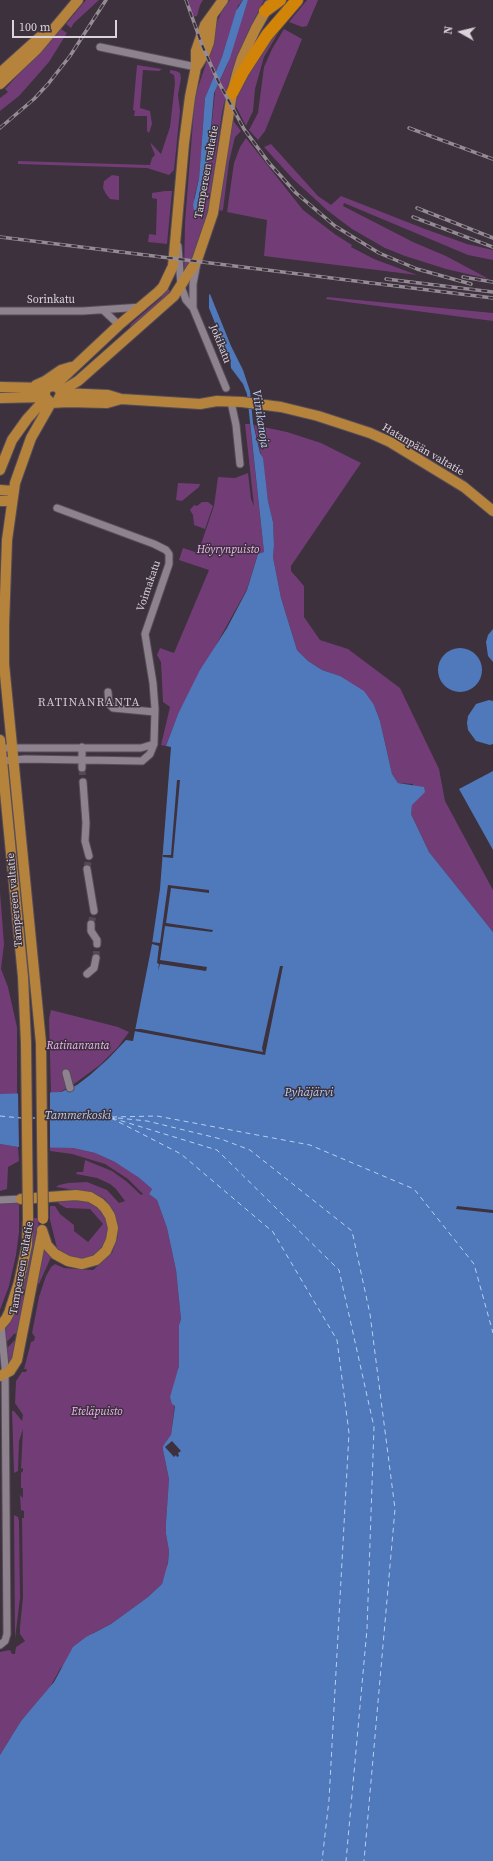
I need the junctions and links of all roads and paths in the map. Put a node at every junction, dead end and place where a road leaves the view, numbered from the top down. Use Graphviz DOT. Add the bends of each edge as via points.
graph roads {
  1 [pos="70,0"];
  2 [pos="78,0"];
  3 [pos="223,0"];
  4 [pos="273,0"];
  5 [pos="280,0"];
  6 [pos="297,0"];
  7 [pos="265,11"];
  8 [pos="100,47"];
  9 [pos="196,67"];
  10 [pos="0,73"];
  11 [pos="0,84"];
  12 [pos="232,93"];
  13 [pos="177,230"];
  14 [pos="197,260"];
  15 [pos="182,286"];
  16 [pos="142,307"];
  17 [pos="193,308"];
  18 [pos="103,310"];
  19 [pos="0,311"];
  20 [pos="119,325"];
  21 [pos="72,367"];
  22 [pos="0,387"];
  23 [pos="33,387"];
  24 [pos="226,388"];
  25 [pos="54,395"];
  26 [pos="0,398"];
  27 [pos="231,402"];
  28 [pos="31,438"];
  29 [pos="240,464"];
  30 [pos="0,470"];
  31 [pos="0,490"];
  32 [pos="12,496"];
  33 [pos="0,501"];
  34 [pos="58,508"];
  35 [pos="493,511"];
  36 [pos="108,692"];
  37 [pos="155,712"];
  38 [pos="0,744"];
  39 [pos="154,744"];
  40 [pos="82,747"];
  41 [pos="14,748"];
  42 [pos="2,760"];
  43 [pos="15,760"];
  44 [pos="82,760"];
  45 [pos="82,768"];
  46 [pos="83,782"];
  47 [pos="89,856"];
  48 [pos="87,869"];
  49 [pos="94,911"];
  50 [pos="91,924"];
  51 [pos="97,944"];
  52 [pos="96,958"];
  53 [pos="87,974"];
  54 [pos="66,1073"];
  55 [pos="70,1088"];
  56 [pos="20,1199"];
  57 [pos="0,1200"];
  58 [pos="42,1225"];
  59 [pos="0,1326"];
  60 [pos="3,1375"];
  61 [pos="3,1495"];
  62 [pos="0,1645"];
  1 -- 10 [label="main road" via="40,36"];
  2 -- 11 [label="main road" via="37,49"];
  3 -- 9 [label="main road, Tampereen valtatie" via="205,25 199,39"];
  4 -- 7 [label="main road, Tampereen valtatie"];
  5 -- 7 [label="highway"];
  6 -- 12 [label="highway" via="267,35"];
  7 -- 12 [label="main road, Tampereen valtatie" via="242,58"];
  8 -- 9 [label="street"];
  9 -- 13 [label="main road, Tampereen valtatie" via="185,135"];
  12 -- 14 [label="main road, Tampereen valtatie" via="213,213"];
  13 -- 15 [label="street, Jokikatu"];
  13 -- 16 [label="main road, Tampereen valtatie" via="173,266 163,287"];
  14 -- 15 [label="main road, Tampereen valtatie"];
  14 -- 17 [label="street, Jokikatu"];
  15 -- 17 [label="street, Jokikatu" via="186,300"];
  15 -- 25 [label="main road, Tampereen valtatie" via="78,381"];
  16 -- 18 [label="street, Sorinkatu"];
  16 -- 20 [label="main road, Tampereen valtatie"];
  17 -- 24 [label="street, Jokikatu"];
  18 -- 19 [label="street, Sorinkatu"];
  18 -- 20 [label="street"];
  20 -- 21 [label="main road, Tampereen valtatie"];
  21 -- 23 [label="main road" via="61,370"];
  21 -- 25 [label="main road, Tampereen valtatie"];
  22 -- 23 [label="main road, Hatanpään valtatie"];
  23 -- 25 [label="main road, Hatanpään valtatie"];
  25 -- 26 [label="main road, Hatanpään valtatie"];
  25 -- 27 [label="main road, Hatanpään valtatie" via="108,395 120,399 200,404"];
  25 -- 28 [label="main road, Tampereen valtatie"];
  25 -- 28 [label="main road" via="52,414 38,435"];
  25 -- 30 [label="main road, Tampereen valtatie" via="27,419 12,440"];
  27 -- 29 [label="street"];
  27 -- 35 [label="main road, Hatanpään valtatie" via="298,411 331,420 390,442 469,491"];
  28 -- 32 [label="main road, Tampereen valtatie" via="19,468"];
  31 -- 32 [label="main road"];
  32 -- 33 [label="main road"];
  32 -- 41 [label="main road, Tampereen valtatie" via="5,582 4,649"];
  34 -- 37 [label="street, Voimakatu" via="154,544 169,554 169,564 145,634"];
  36 -- 37 [label="street" via="109,704 113,708"];
  37 -- 39 [label="street, Voimakatu"];
  38 -- 41 [label="street"];
  38 -- 42 [label="main road, Tampereen valtatie"];
  39 -- 40 [label="street" via="141,748"];
  39 -- 44 [label="street" via="150,754 142,762"];
  40 -- 41 [label="street"];
  40 -- 44 [label="street"];
  41 -- 43 [label="main road, Tampereen valtatie"];
  42 -- 43 [label="street"];
  42 -- 59 [label="main road, Tampereen valtatie, bridge" via="23,976 28,1219 27,1245 21,1275 9,1313"];
  43 -- 44 [label="street"];
  43 -- 58 [label="main road, Tampereen valtatie, bridge" via="41,1043"];
  44 -- 45 [label="street"];
  46 -- 47 [label="street" via="85,841"];
  48 -- 49 [label="street"];
  50 -- 51 [label="street"];
  52 -- 53 [label="street" via="94,968"];
  54 -- 55 [label="street"];
  56 -- 57 [label="street"];
  56 -- 58 [label="main road" via="76,1195 90,1197 105,1208 113,1228 106,1251 96,1260 82,1264 68,1261 55,1254 46,1243"];
  58 -- 60 [label="main road, Tampereen valtatie" via="18,1356 15,1364"];
  59 -- 60 [label="street"];
  60 -- 61 [label="street"];
  61 -- 62 [label="street" via="7,1640"];
}
